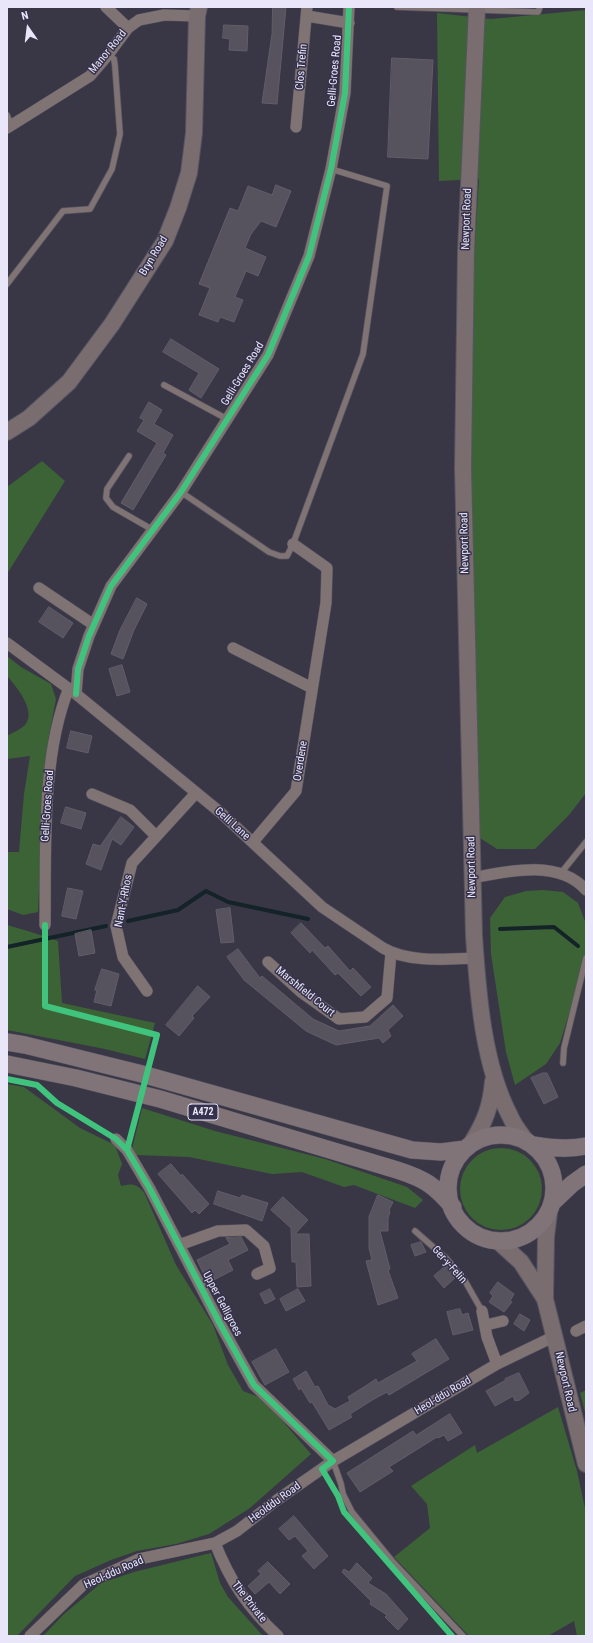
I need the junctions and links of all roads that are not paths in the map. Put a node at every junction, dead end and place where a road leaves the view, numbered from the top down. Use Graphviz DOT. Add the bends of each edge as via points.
graph roads {
  1 [pos="106,7"];
  2 [pos="349,7"];
  3 [pos="397,7"];
  4 [pos="412,7"];
  5 [pos="540,7"];
  6 [pos="477,8"];
  7 [pos="307,11"];
  8 [pos="198,12"];
  9 [pos="349,23"];
  10 [pos="128,28"];
  11 [pos="108,55"];
  12 [pos="7,115"];
  13 [pos="9,126"];
  14 [pos="296,128"];
  15 [pos="332,169"];
  16 [pos="7,284"];
  17 [pos="164,385"];
  18 [pos="227,419"];
  19 [pos="7,432"];
  20 [pos="129,456"];
  21 [pos="181,492"];
  22 [pos="153,530"];
  23 [pos="293,544"];
  24 [pos="39,588"];
  25 [pos="94,625"];
  26 [pos="7,643"];
  27 [pos="233,648"];
  28 [pos="312,688"];
  29 [pos="72,691"];
  30 [pos="196,793"];
  31 [pos="92,794"];
  32 [pos="156,836"];
  33 [pos="253,842"];
  34 [pos="586,842"];
  35 [pos="561,873"];
  36 [pos="472,878"];
  37 [pos="586,890"];
  38 [pos="45,925"];
  39 [pos="391,952"];
  40 [pos="475,958"];
  41 [pos="586,958"];
  42 [pos="268,962"];
  43 [pos="147,991"];
  44 [pos="7,1042"];
  45 [pos="563,1063"];
  46 [pos="7,1064"];
  47 [pos="493,1077"];
  48 [pos="116,1139"];
  49 [pos="530,1144"];
  50 [pos="468,1146"];
  51 [pos="586,1146"];
  52 [pos="586,1174"];
  53 [pos="551,1207"];
  54 [pos="453,1208"];
  55 [pos="415,1231"];
  56 [pos="498,1241"];
  57 [pos="179,1245"];
  58 [pos="257,1274"];
  59 [pos="545,1299"];
  60 [pos="482,1311"];
  61 [pos="503,1321"];
  62 [pos="486,1325"];
  63 [pos="555,1336"];
  64 [pos="497,1364"];
  65 [pos="333,1461"];
  66 [pos="586,1464"];
  67 [pos="215,1543"];
  68 [pos="30,1636"];
  69 [pos="278,1636"];
  70 [pos="463,1636"];
  1 -- 10 [label="street"];
  2 -- 9 [label="street, Gelli-Groes Road"];
  3 -- 4 [label="lane"];
  4 -- 6 [label="lane"];
  5 -- 6 [label="lane" via="538,12"];
  6 -- 36 [label="main road, Newport Road" via="466,251 463,468"];
  7 -- 9 [label="street"];
  7 -- 14 [label="street, Clos Trefin"];
  8 -- 10 [label="street, Manor Road" via="146,18"];
  8 -- 19 [label="main road, Bryn Road" via="194,133 189,173 165,241 112,324 69,382 29,418"];
  9 -- 15 [label="street, Gelli-Groes Road" via="345,93"];
  10 -- 11 [label="street, Manor Road"];
  11 -- 13 [label="street, Manor Road" via="90,76"];
  11 -- 16 [label="lane" via="114,59 120,134 112,169 90,209 63,211"];
  12 -- 13 [label="lane"];
  15 -- 18 [label="street, Gelli-Groes Road" via="309,256 268,355"];
  15 -- 23 [label="lane" via="387,186 363,354"];
  17 -- 18 [label="lane"];
  18 -- 21 [label="street, Gelli-Groes Road"];
  20 -- 22 [label="lane" via="107,490 106,498 113,507"];
  21 -- 22 [label="street, Gelli-Groes Road"];
  21 -- 23 [label="lane" via="269,552 287,556"];
  22 -- 25 [label="street, Gelli-Groes Road" via="111,586"];
  23 -- 28 [label="street, Overdene" via="327,568 326,603"];
  24 -- 25 [label="street"];
  25 -- 29 [label="street, Gelli-Groes Road"];
  26 -- 29 [label="street, Gelli Lane"];
  27 -- 28 [label="street"];
  28 -- 33 [label="street, Overdene" via="296,791"];
  29 -- 30 [label="street, Gelli Lane"];
  29 -- 38 [label="street, Gelli-Groes Road" via="59,717 52,750"];
  30 -- 32 [label="street, Nant-Y-Rhos"];
  30 -- 33 [label="street, Gelli Lane"];
  31 -- 32 [label="street" via="130,810"];
  32 -- 43 [label="street, Nant-Y-Rhos" via="132,863 116,926 122,957"];
  33 -- 39 [label="street, Gelli Lane" via="322,907"];
  34 -- 35 [label="lane"];
  35 -- 36 [label="street" via="535,870"];
  35 -- 37 [label="street" via="580,883"];
  36 -- 40 [label="main road, Newport Road"];
  39 -- 40 [label="street, Gelli Lane" via="438,959"];
  39 -- 42 [label="street, Marshfield Court" via="387,998 365,1017 339,1019 301,992"];
  40 -- 47 [label="main road, Newport Road"];
  41 -- 45 [label="lane" via="564,1048"];
  44 -- 50 [label="main road, A472" via="142,1074 412,1150 441,1152"];
  46 -- 54 [label="main road, A472" via="160,1099 410,1174 430,1184"];
  47 -- 49 [label="main road, Newport Road" via="510,1117"];
  47 -- 50 [label="main road, Newport Road" via="486,1118"];
  48 -- 57 [label="street, Upper Gelligroes" via="127,1150"];
  49 -- 50 [label="main road" via="511,1137 494,1136"];
  49 -- 51 [label="main road" via="552,1148"];
  49 -- 53 [label="main road" via="543,1155 550,1169 554,1184"];
  50 -- 54 [label="main road" via="454,1165 449,1183"];
  52 -- 53 [label="main road" via="572,1184"];
  53 -- 56 [label="main road" via="538,1226 522,1237"];
  53 -- 59 [label="main road, Newport Road" via="546,1237"];
  54 -- 56 [label="main road" via="472,1232"];
  55 -- 60 [label="lane, Ger-y-Felin" via="447,1259 465,1281"];
  56 -- 59 [label="main road, Newport Road" via="521,1262"];
  57 -- 58 [label="street" via="218,1231 246,1230 264,1246 270,1268"];
  57 -- 65 [label="street, Upper Gelligroes" via="254,1385"];
  59 -- 63 [label="main road, Newport Road"];
  60 -- 62 [label="street, Ger-y-Felin"];
  61 -- 62 [label="street"];
  62 -- 64 [label="street, Ger-y-Felin"];
  63 -- 64 [label="street, Heol-ddu Road"];
  63 -- 66 [label="main road, Newport Road"];
  64 -- 65 [label="street, Heol-ddu Road"];
  65 -- 67 [label="street, Heolddu Road" via="237,1531"];
  65 -- 70 [label="lane" via="343,1494 352,1512 393,1562"];
  67 -- 68 [label="street, Heol-ddu Road" via="138,1559 83,1585"];
  67 -- 69 [label="street, The Private" via="236,1588"];
}
